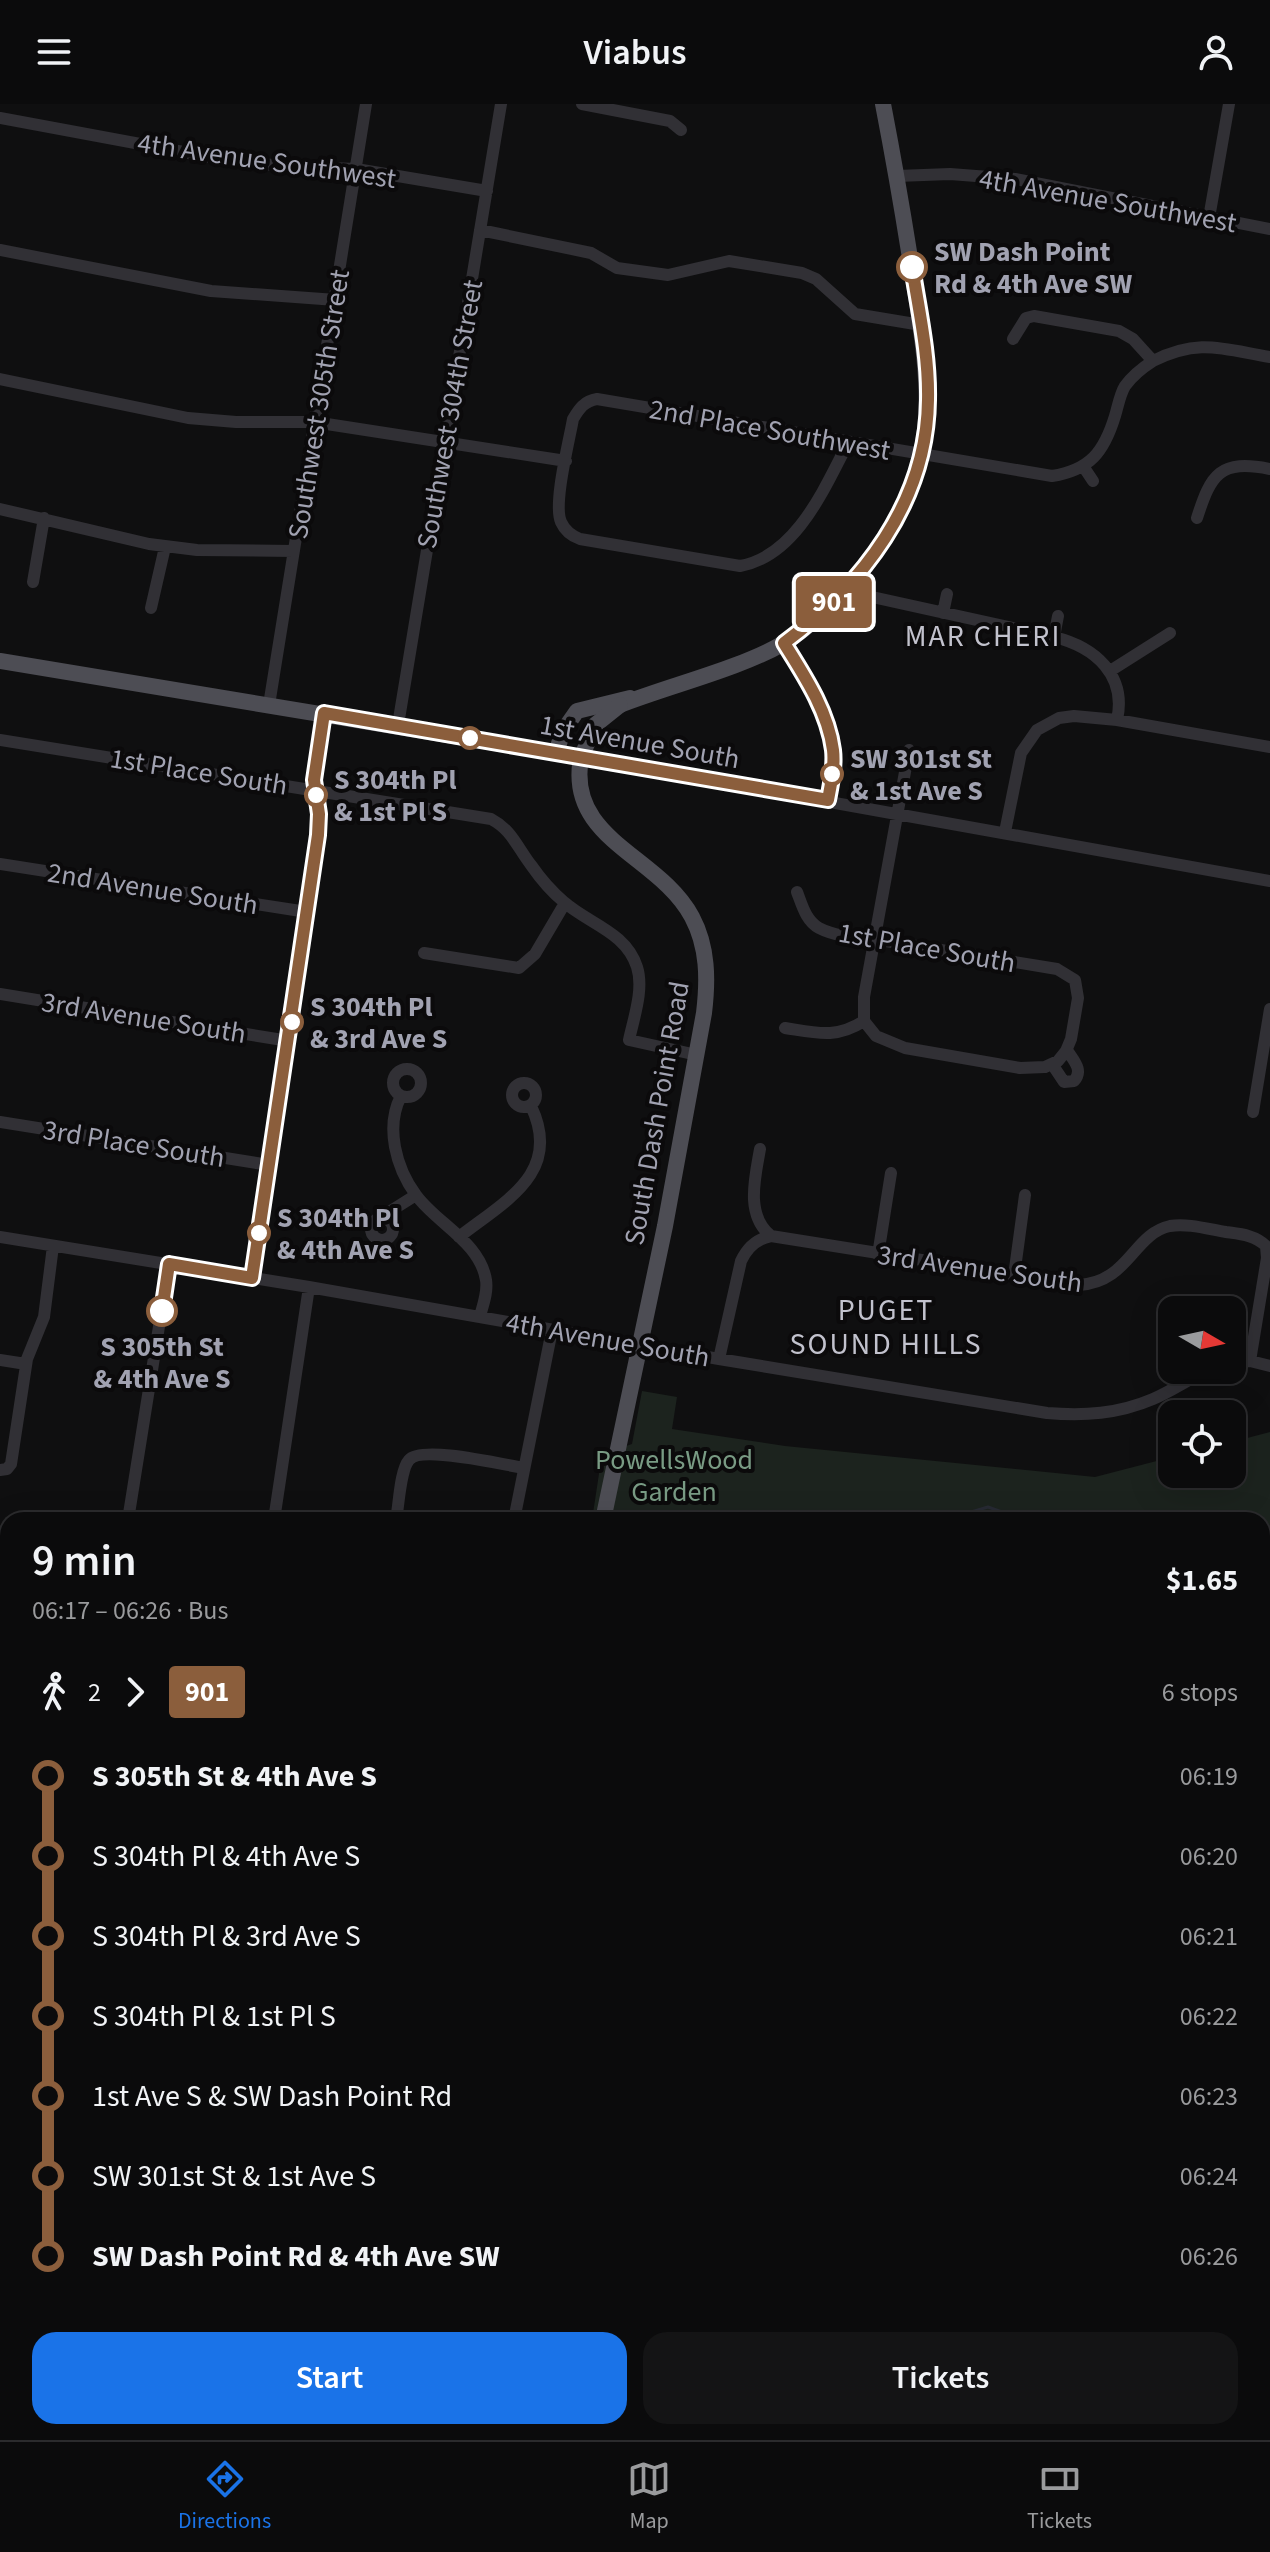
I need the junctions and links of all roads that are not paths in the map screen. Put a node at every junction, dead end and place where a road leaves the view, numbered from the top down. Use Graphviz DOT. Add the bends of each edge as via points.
graph roads {
  1 [pos="366,104"];
  2 [pos="501,104"];
  3 [pos="582,104"];
  4 [pos="883,104"];
  5 [pos="1229,104"];
  6 [pos="0,118"];
  7 [pos="681,130"];
  8 [pos="356,169"];
  9 [pos="897,176"];
  10 [pos="487,191"];
  11 [pos="1209,218"];
  12 [pos="1270,229"];
  13 [pos="480,230"];
  14 [pos="0,250"];
  15 [pos="336,300"];
  16 [pos="921,325"];
  17 [pos="1013,339"];
  18 [pos="1270,357"];
  19 [pos="1153,361"];
  20 [pos="0,379"];
  21 [pos="314,422"];
  22 [pos="444,442"];
  23 [pos="848,443"];
  24 [pos="922,455"];
  25 [pos="566,461"];
  26 [pos="1083,466"];
  27 [pos="1270,469"];
  28 [pos="1093,481"];
  29 [pos="0,509"];
  30 [pos="44,518"];
  31 [pos="1197,518"];
  32 [pos="165,547"];
  33 [pos="294,551"];
  34 [pos="33,582"];
  35 [pos="845,591"];
  36 [pos="947,594"];
  37 [pos="151,608"];
  38 [pos="943,613"];
  39 [pos="1058,616"];
  40 [pos="1170,633"];
  41 [pos="1054,637"];
  42 [pos="784,643"];
  43 [pos="0,661"];
  44 [pos="1110,671"];
  45 [pos="648,694"];
  46 [pos="269,705"];
  47 [pos="324,713"];
  48 [pos="1117,720"];
  49 [pos="398,725"];
  50 [pos="0,740"];
  51 [pos="1270,747"];
  52 [pos="909,750"];
  53 [pos="556,753"];
  54 [pos="314,790"];
  55 [pos="828,800"];
  56 [pos="897,813"];
  57 [pos="1005,832"];
  58 [pos="0,864"];
  59 [pos="1270,881"];
  60 [pos="797,892"];
  61 [pos="565,903"];
  62 [pos="307,912"];
  63 [pos="874,939"];
  64 [pos="424,953"];
  65 [pos="0,994"];
  66 [pos="1270,1009"];
  67 [pos="864,1021"];
  68 [pos="785,1028"];
  69 [pos="289,1041"];
  70 [pos="697,1055"];
  71 [pos="1059,1058"];
  72 [pos="401,1096"];
  73 [pos="531,1106"];
  74 [pos="1253,1112"];
  75 [pos="0,1122"];
  76 [pos="760,1149"];
  77 [pos="269,1165"];
  78 [pos="891,1173"];
  79 [pos="416,1195"];
  80 [pos="1025,1195"];
  81 [pos="384,1218"];
  82 [pos="771,1236"];
  83 [pos="0,1237"];
  84 [pos="459,1237"];
  85 [pos="53,1246"];
  86 [pos="878,1255"];
  87 [pos="169,1264"];
  88 [pos="1014,1276"];
  89 [pos="252,1278"];
  90 [pos="309,1287"];
  91 [pos="480,1316"];
  92 [pos="552,1330"];
  93 [pos="638,1345"];
  94 [pos="719,1359"];
  95 [pos="0,1360"];
  96 [pos="1246,1361"];
  97 [pos="1250,1361"];
  98 [pos="26,1364"];
  99 [pos="1270,1366"];
  100 [pos="1182,1384"];
  101 [pos="524,1468"];
  102 [pos="4,1469"];
  103 [pos="129,1512"];
  104 [pos="275,1512"];
  105 [pos="397,1512"];
  106 [pos="516,1512"];
  107 [pos="605,1512"];
  1 -- 8 [label="street, Southwest 305th Street"];
  2 -- 10 [label="street, Southwest 304th Street"];
  3 -- 7 [label="street" via="670,121"];
  4 -- 9 [label="main road"];
  5 -- 11 [label="street"];
  6 -- 8 [label="street, 4th Avenue Southwest" via="242,162"];
  8 -- 10 [label="street, 4th Avenue Southwest"];
  8 -- 15 [label="street, Southwest 305th Street"];
  9 -- 11 [label="street, 4th Avenue Southwest" via="1015,179"];
  9 -- 16 [label="main road"];
  10 -- 13 [label="street, Southwest 304th Street"];
  11 -- 12 [label="street, 4th Avenue Southwest"];
  13 -- 16 [label="street" via="591,253 617,268 668,275 729,261 802,273 855,314"];
  13 -- 22 [label="street, Southwest 304th Street"];
  14 -- 15 [label="street" via="211,291"];
  15 -- 21 [label="street, Southwest 305th Street"];
  16 -- 24 [label="main road" via="928,402"];
  17 -- 19 [label="street" via="1026,318 1034,316 1119,331"];
  18 -- 19 [label="street" via="1203,346 1185,347"];
  19 -- 26 [label="street" via="1123,389 1105,445"];
  20 -- 21 [label="street" via="188,418"];
  21 -- 22 [label="street"];
  21 -- 33 [label="street, Southwest 305th Street"];
  22 -- 25 [label="street"];
  22 -- 49 [label="street, Southwest 304th Street"];
  23 -- 24 [label="street, 2nd Place Southwest"];
  23 -- 25 [label="street, 2nd Place Southwest" via="597,399 584,403 573,419"];
  23 -- 25 [label="street" via="819,500 788,538 761,560 740,566 580,539 563,527 559,513"];
  24 -- 26 [label="street, 2nd Place Southwest" via="1038,475"];
  24 -- 35 [label="main road" via="895,523"];
  26 -- 28 [label="street"];
  27 -- 31 [label="street" via="1227,468 1208,484"];
  29 -- 30 [label="street"];
  30 -- 32 [label="street"];
  30 -- 34 [label="street"];
  32 -- 33 [label="street"];
  32 -- 37 [label="street"];
  33 -- 46 [label="street, Southwest 305th Street"];
  35 -- 38 [label="street"];
  35 -- 42 [label="main road"];
  36 -- 38 [label="street"];
  38 -- 41 [label="street"];
  39 -- 41 [label="street"];
  40 -- 44 [label="street"];
  41 -- 44 [label="street" via="1084,647"];
  42 -- 45 [label="main road"];
  42 -- 55 [label="street" via="825,720 833,751"];
  43 -- 46 [label="main road, 1st Avenue South"];
  44 -- 48 [label="street" via="1119,698"];
  45 -- 53 [label="main road" via="577,711"];
  45 -- 70 [label="main road, South Dash Point Road, bridge" via="620,705 595,725 581,758 580,786 587,810 609,838 667,883 691,916 706,958"];
  46 -- 47 [label="main road, 1st Avenue South"];
  47 -- 49 [label="main road, 1st Avenue South"];
  47 -- 54 [label="street"];
  48 -- 51 [label="street"];
  48 -- 57 [label="street" via="1068,716 1037,730 1017,763"];
  49 -- 53 [label="main road, 1st Avenue South"];
  50 -- 54 [label="street, 1st Place South"];
  52 -- 56 [label="street"];
  53 -- 55 [label="street, 1st Avenue South"];
  54 -- 61 [label="street, 1st Place South" via="491,819 505,827"];
  54 -- 62 [label="street" via="318,835"];
  55 -- 56 [label="street, 1st Avenue South"];
  56 -- 57 [label="street, 1st Avenue South"];
  56 -- 63 [label="street"];
  57 -- 59 [label="street, 1st Avenue South"];
  58 -- 62 [label="street, 2nd Avenue South"];
  60 -- 63 [label="street, 1st Place South" via="808,918 819,928"];
  61 -- 64 [label="street" via="535,954 519,968"];
  61 -- 70 [label="street, 1st Place South" via="630,951 639,986 629,1040"];
  62 -- 69 [label="street"];
  63 -- 67 [label="street"];
  63 -- 71 [label="street, 1st Place South" via="1057,969 1075,980 1078,998 1071,1039"];
  65 -- 69 [label="street, 3rd Avenue South"];
  66 -- 74 [label="street"];
  67 -- 68 [label="street" via="835,1034"];
  67 -- 71 [label="street" via="876,1036 905,1048 1020,1068 1037,1068"];
  69 -- 77 [label="street"];
  70 -- 93 [label="main road, South Dash Point Road"];
  71 -- 71 [label="street" via="1078,1068 1074,1081 1064,1082"];
  72 -- 79 [label="street" via="393,1141"];
  73 -- 84 [label="street" via="542,1138 534,1169 520,1188"];
  75 -- 77 [label="street, 3rd Place South"];
  76 -- 82 [label="street" via="754,1201 758,1220"];
  77 -- 89 [label="street"];
  78 -- 86 [label="street"];
  79 -- 81 [label="street"];
  79 -- 84 [label="street"];
  80 -- 88 [label="street"];
  82 -- 86 [label="street, 3rd Avenue South"];
  82 -- 94 [label="street" via="756,1241 741,1261"];
  83 -- 85 [label="street, 4th Avenue South"];
  84 -- 91 [label="street" via="477,1259 486,1282"];
  85 -- 87 [label="street, 4th Avenue South"];
  85 -- 98 [label="street" via="44,1317"];
  86 -- 88 [label="street, 3rd Avenue South"];
  87 -- 89 [label="street, 4th Avenue South"];
  87 -- 103 [label="street"];
  88 -- 97 [label="street, 3rd Avenue South" via="1060,1284 1095,1283 1119,1269 1153,1235 1175,1226 1249,1236 1263,1242 1267,1253"];
  89 -- 90 [label="street, 4th Avenue South"];
  90 -- 91 [label="street, 4th Avenue South"];
  90 -- 104 [label="street"];
  91 -- 92 [label="street, 4th Avenue South"];
  92 -- 93 [label="street, 4th Avenue South"];
  92 -- 101 [label="street"];
  93 -- 94 [label="street, 4th Avenue South"];
  93 -- 107 [label="main road, South Dash Point Road"];
  94 -- 100 [label="street, 4th Avenue South" via="1075,1415 1134,1406"];
  95 -- 98 [label="street"];
  96 -- 97 [label="street"];
  97 -- 99 [label="street"];
  98 -- 102 [label="street" via="11,1464"];
  101 -- 105 [label="street" via="416,1455 405,1468"];
  101 -- 106 [label="street"];
}
